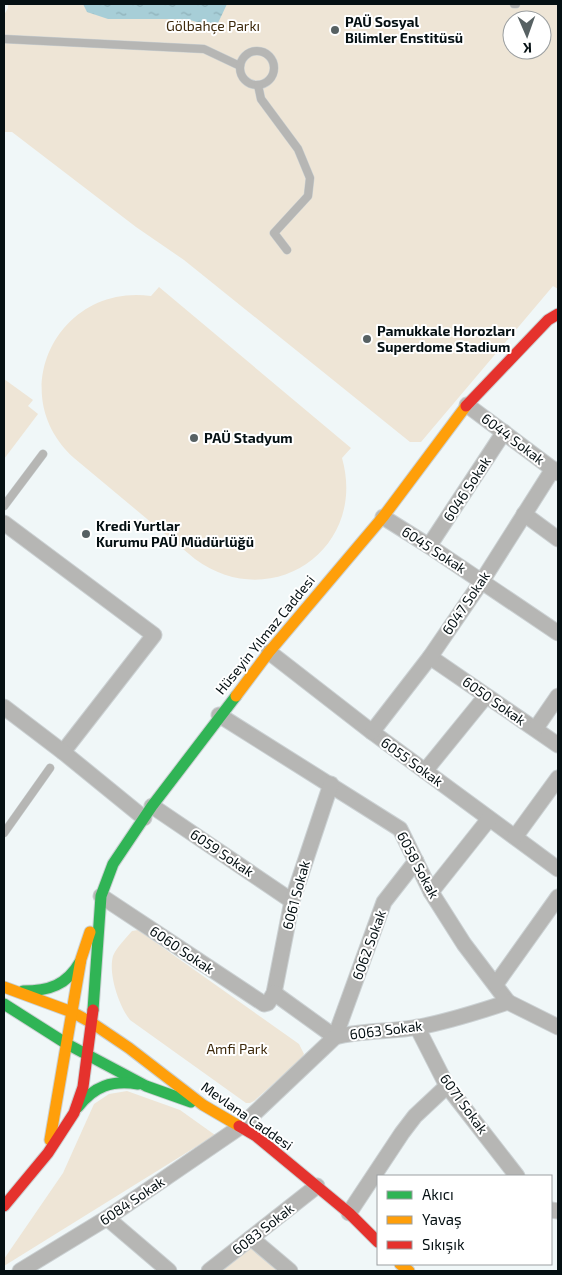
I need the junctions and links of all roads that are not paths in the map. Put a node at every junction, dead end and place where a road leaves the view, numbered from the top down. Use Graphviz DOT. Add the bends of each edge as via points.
graph roads {
  1 [pos="4,39"];
  2 [pos="240,66"];
  3 [pos="258,85"];
  4 [pos="287,250"];
  5 [pos="558,314"];
  6 [pos="467,405"];
  7 [pos="504,432"];
  8 [pos="43,454"];
  9 [pos="556,471"];
  10 [pos="4,506"];
  11 [pos="524,514"];
  12 [pos="383,517"];
  13 [pos="4,524"];
  14 [pos="558,539"];
  15 [pos="429,546"];
  16 [pos="482,581"];
  17 [pos="558,634"];
  18 [pos="269,652"];
  19 [pos="430,657"];
  20 [pos="486,696"];
  21 [pos="558,696"];
  22 [pos="4,707"];
  23 [pos="219,716"];
  24 [pos="536,728"];
  25 [pos="372,732"];
  26 [pos="558,745"];
  27 [pos="63,752"];
  28 [pos="50,768"];
  29 [pos="425,771"];
  30 [pos="558,778"];
  31 [pos="331,784"];
  32 [pos="148,812"];
  33 [pos="489,819"];
  34 [pos="4,833"];
  35 [pos="515,837"];
  36 [pos="416,861"];
  37 [pos="558,869"];
  38 [pos="431,892"];
  39 [pos="100,896"];
  40 [pos="558,897"];
  41 [pos="292,901"];
  42 [pos="81,959"];
  43 [pos="496,984"];
  44 [pos="9,989"];
  45 [pos="274,993"];
  46 [pos="508,1002"];
  47 [pos="4,1004"];
  48 [pos="72,1012"];
  49 [pos="33,1023"];
  50 [pos="92,1023"];
  51 [pos="417,1027"];
  52 [pos="558,1027"];
  53 [pos="335,1037"];
  54 [pos="67,1044"];
  55 [pos="88,1055"];
  56 [pos="146,1086"];
  57 [pos="448,1086"];
  58 [pos="59,1096"];
  59 [pos="203,1105"];
  60 [pos="74,1113"];
  61 [pos="240,1127"];
  62 [pos="48,1153"];
  63 [pos="517,1175"];
  64 [pos="317,1186"];
  65 [pos="4,1206"];
  66 [pos="349,1213"];
  67 [pos="108,1218"];
  68 [pos="251,1238"];
  69 [pos="377,1241"];
  70 [pos="20,1271"];
  71 [pos="169,1271"];
  72 [pos="209,1271"];
  73 [pos="290,1271"];
  1 -- 2 [label="lane" via="204,50"];
  2 -- 3 [label="lane" via="242,76 249,83"];
  2 -- 3 [label="lane" via="242,58 251,51 270,56 273,74 267,82"];
  3 -- 4 [label="lane" via="261,99 298,149 310,178 308,196 274,233"];
  5 -- 6 [label="street, Hüseyin Yılmaz Caddesi" via="548,320"];
  6 -- 7 [label="street, 6044 Sokak"];
  6 -- 12 [label="street, Hüseyin Yılmaz Caddesi"];
  7 -- 9 [label="street, 6044 Sokak"];
  7 -- 15 [label="street, 6046 Sokak"];
  8 -- 10 [label="lane"];
  9 -- 11 [label="street, 6047 Sokak"];
  11 -- 14 [label="street"];
  11 -- 16 [label="street, 6047 Sokak"];
  12 -- 15 [label="street, 6045 Sokak"];
  12 -- 18 [label="street, Hüseyin Yılmaz Caddesi"];
  13 -- 27 [label="street" via="154,635"];
  15 -- 16 [label="street, 6045 Sokak"];
  16 -- 17 [label="street, 6045 Sokak"];
  16 -- 19 [label="street, 6047 Sokak"];
  18 -- 23 [label="street, Hüseyin Yılmaz Caddesi"];
  18 -- 25 [label="street, 6055 Sokak"];
  19 -- 20 [label="street, 6050 Sokak"];
  19 -- 25 [label="street, 6047 Sokak"];
  20 -- 24 [label="street, 6050 Sokak"];
  20 -- 29 [label="street"];
  21 -- 24 [label="street"];
  22 -- 27 [label="street, 6059 Sokak"];
  23 -- 31 [label="street, 6058 Sokak"];
  23 -- 32 [label="street, Hüseyin Yılmaz Caddesi"];
  24 -- 26 [label="street, 6050 Sokak"];
  25 -- 29 [label="street, 6055 Sokak"];
  27 -- 32 [label="street, 6059 Sokak"];
  28 -- 34 [label="lane"];
  29 -- 33 [label="street, 6055 Sokak"];
  30 -- 35 [label="street"];
  31 -- 36 [label="street, 6058 Sokak" via="400,829"];
  31 -- 41 [label="street, 6061 Sokak"];
  32 -- 39 [label="street, Hüseyin Yılmaz Caddesi" via="113,864"];
  32 -- 41 [label="street, 6059 Sokak"];
  33 -- 35 [label="street, 6055 Sokak"];
  33 -- 38 [label="street"];
  35 -- 37 [label="street, 6055 Sokak"];
  36 -- 38 [label="street, 6058 Sokak"];
  36 -- 53 [label="street, 6062 Sokak" via="384,902"];
  38 -- 43 [label="street, 6058 Sokak" via="464,944"];
  39 -- 42 [label="street"];
  39 -- 45 [label="street, 6060 Sokak" via="264,1004"];
  39 -- 50 [label="street, Hüseyin Yılmaz Caddesi"];
  40 -- 43 [label="street"];
  41 -- 45 [label="street, 6061 Sokak"];
  42 -- 44 [label="street" via="72,975 59,986 30,991"];
  42 -- 48 [label="street"];
  43 -- 46 [label="street, 6058 Sokak"];
  44 -- 48 [label="street, Mevlana Caddesi"];
  45 -- 53 [label="street"];
  46 -- 51 [label="street, 6063 Sokak"];
  46 -- 52 [label="street"];
  47 -- 49 [label="street"];
  48 -- 50 [label="street, Mevlana Caddesi"];
  48 -- 54 [label="street"];
  49 -- 54 [label="street"];
  49 -- 58 [label="street" via="57,1058"];
  50 -- 55 [label="street, Hüseyin Yılmaz Caddesi"];
  50 -- 59 [label="street, Mevlana Caddesi"];
  51 -- 53 [label="street, 6063 Sokak" via="354,1032"];
  51 -- 57 [label="street, 6071 Sokak"];
  53 -- 61 [label="street, 6063 Sokak"];
  54 -- 55 [label="street"];
  54 -- 58 [label="street"];
  55 -- 56 [label="street"];
  55 -- 60 [label="street" via="83,1087"];
  56 -- 59 [label="street"];
  56 -- 60 [label="street" via="124,1082 102,1084"];
  57 -- 63 [label="street, 6071 Sokak"];
  57 -- 66 [label="street" via="402,1133"];
  58 -- 62 [label="street"];
  59 -- 61 [label="street, Mevlana Caddesi"];
  60 -- 62 [label="street"];
  61 -- 64 [label="street, Mevlana Caddesi" via="256,1136"];
  61 -- 67 [label="street, 6084 Sokak"];
  62 -- 65 [label="street"];
  64 -- 66 [label="street, Mevlana Caddesi"];
  64 -- 68 [label="street, 6083 Sokak"];
  66 -- 69 [label="street, Mevlana Caddesi"];
  67 -- 70 [label="street, 6084 Sokak"];
  67 -- 71 [label="street"];
  68 -- 72 [label="street, 6083 Sokak"];
  68 -- 73 [label="street"];
}
